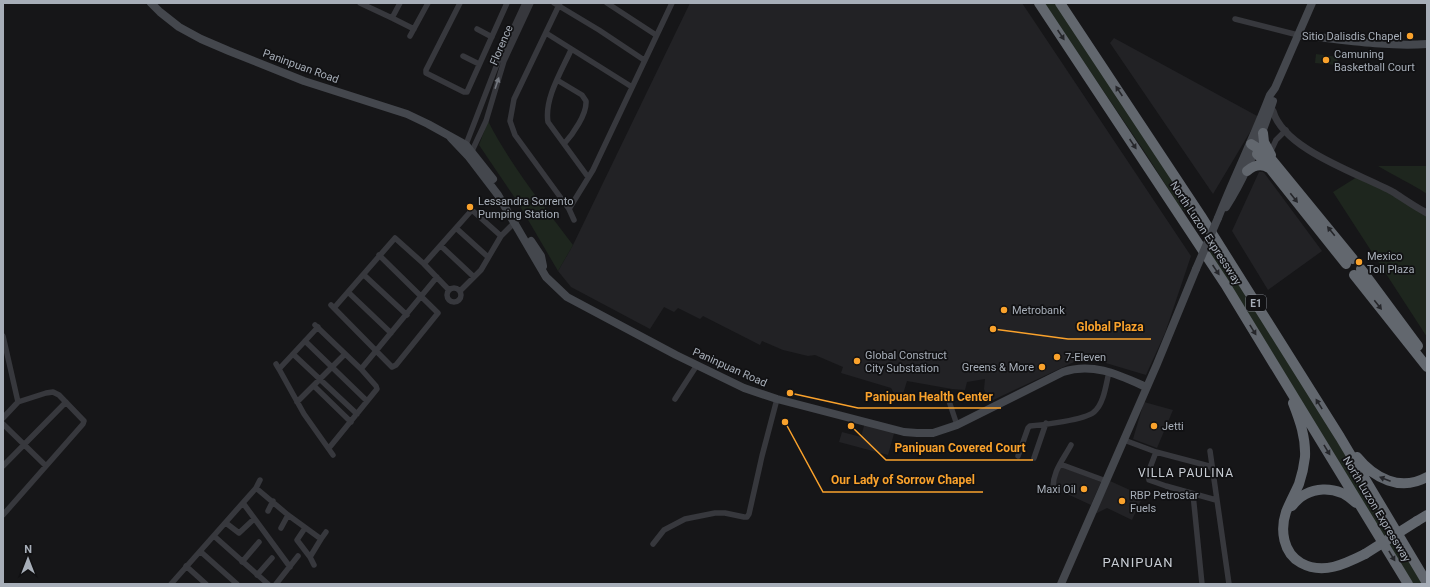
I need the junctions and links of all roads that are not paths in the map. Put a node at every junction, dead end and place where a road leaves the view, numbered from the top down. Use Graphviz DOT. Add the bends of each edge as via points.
graph roads {
  1 [pos="151,3"];
  2 [pos="360,3"];
  3 [pos="400,3"];
  4 [pos="428,3"];
  5 [pos="460,3"];
  6 [pos="525,3"];
  7 [pos="531,3"];
  8 [pos="607,3"];
  9 [pos="672,3"];
  10 [pos="1039,3"];
  11 [pos="1060,3"];
  12 [pos="1312,3"];
  13 [pos="505,4"];
  14 [pos="558,4"];
  15 [pos="392,18"];
  16 [pos="1235,19"];
  17 [pos="477,29"];
  18 [pos="414,30"];
  19 [pos="546,33"];
  20 [pos="656,35"];
  21 [pos="1298,35"];
  22 [pos="410,36"];
  23 [pos="492,37"];
  24 [pos="1427,44"];
  25 [pos="571,50"];
  26 [pos="463,56"];
  27 [pos="644,60"];
  28 [pos="479,64"];
  29 [pos="557,80"];
  30 [pos="632,87"];
  31 [pos="486,94"];
  32 [pos="492,97"];
  33 [pos="1268,108"];
  34 [pos="473,129"];
  35 [pos="1286,130"];
  36 [pos="480,132"];
  37 [pos="1263,133"];
  38 [pos="564,144"];
  39 [pos="1252,148"];
  40 [pos="468,151"];
  41 [pos="1270,153"];
  42 [pos="1273,166"];
  43 [pos="1247,171"];
  44 [pos="588,177"];
  45 [pos="569,209"];
  46 [pos="1427,213"];
  47 [pos="1218,218"];
  48 [pos="516,220"];
  49 [pos="574,220"];
  50 [pos="456,228"];
  51 [pos="501,236"];
  52 [pos="441,246"];
  53 [pos="379,255"];
  54 [pos="488,257"];
  55 [pos="1350,262"];
  56 [pos="424,264"];
  57 [pos="364,274"];
  58 [pos="437,277"];
  59 [pos="474,277"];
  60 [pos="449,290"];
  61 [pos="460,291"];
  62 [pos="348,292"];
  63 [pos="421,297"];
  64 [pos="407,315"];
  65 [pos="391,333"];
  66 [pos="3,336"];
  67 [pos="305,341"];
  68 [pos="376,351"];
  69 [pos="293,354"];
  70 [pos="345,354"];
  71 [pos="1427,357"];
  72 [pos="697,365"];
  73 [pos="332,367"];
  74 [pos="1427,367"];
  75 [pos="361,369"];
  76 [pos="1109,372"];
  77 [pos="320,379"];
  78 [pos="1285,381"];
  79 [pos="314,386"];
  80 [pos="1146,387"];
  81 [pos="948,398"];
  82 [pos="675,399"];
  83 [pos="777,399"];
  84 [pos="367,401"];
  85 [pos="18,402"];
  86 [pos="66,402"];
  87 [pos="297,402"];
  88 [pos="357,414"];
  89 [pos="3,418"];
  90 [pos="351,422"];
  91 [pos="1046,423"];
  92 [pos="3,424"];
  93 [pos="957,424"];
  94 [pos="1340,437"];
  95 [pos="1124,440"];
  96 [pos="24,444"];
  97 [pos="1071,445"];
  98 [pos="329,448"];
  99 [pos="1210,451"];
  100 [pos="1156,452"];
  101 [pos="333,455"];
  102 [pos="1018,456"];
  103 [pos="1034,458"];
  104 [pos="1060,464"];
  105 [pos="3,466"];
  106 [pos="46,466"];
  107 [pos="1212,468"];
  108 [pos="1427,478"];
  109 [pos="260,480"];
  110 [pos="1106,481"];
  111 [pos="256,488"];
  112 [pos="1053,490"];
  113 [pos="1193,494"];
  114 [pos="1216,500"];
  115 [pos="273,501"];
  116 [pos="243,503"];
  117 [pos="268,511"];
  118 [pos="3,515"];
  119 [pos="288,515"];
  120 [pos="1427,515"];
  121 [pos="1285,517"];
  122 [pos="254,519"];
  123 [pos="226,523"];
  124 [pos="281,528"];
  125 [pos="305,528"];
  126 [pos="1375,529"];
  127 [pos="326,532"];
  128 [pos="214,536"];
  129 [pos="321,539"];
  130 [pos="259,542"];
  131 [pos="653,544"];
  132 [pos="201,552"];
  133 [pos="298,556"];
  134 [pos="310,557"];
  135 [pos="272,558"];
  136 [pos="242,562"];
  137 [pos="314,565"];
  138 [pos="186,566"];
  139 [pos="290,567"];
  140 [pos="257,575"];
  141 [pos="173,583"];
  142 [pos="1427,583"];
  143 [pos="206,584"];
  144 [pos="237,584"];
  145 [pos="268,584"];
  146 [pos="276,584"];
  147 [pos="1060,584"];
  148 [pos="1202,584"];
  149 [pos="1229,584"];
  150 [pos="1408,584"];
  1 -- 40 [label="main road, Paninpuan Road" via="179,27 208,42 304,81 407,114 428,124"];
  2 -- 15 [label="street"];
  3 -- 15 [label="street"];
  4 -- 18 [label="street"];
  5 -- 28 [label="street" via="430,58 426,74 467,92"];
  6 -- 31 [label="street, Florence"];
  32 -- 7 [label="street, Florence, one-way" via="504,61"];
  8 -- 20 [label="street"];
  9 -- 20 [label="street"];
  10 -- 78 [label="highway, North Luzon Expressway / E1, one-way" via="1188,226"];
  94 -- 11 [label="highway, North Luzon Expressway / E1, one-way" via="1197,210"];
  12 -- 21 [label="main road"];
  13 -- 23 [label="street"];
  14 -- 19 [label="street"];
  14 -- 27 [label="street"];
  15 -- 18 [label="street"];
  16 -- 21 [label="street"];
  17 -- 23 [label="street"];
  18 -- 22 [label="street"];
  19 -- 25 [label="street"];
  19 -- 45 [label="street" via="514,99 510,121 515,135"];
  20 -- 27 [label="street"];
  21 -- 24 [label="main road" via="1372,44"];
  21 -- 33 [label="main road" via="1270,95"];
  23 -- 28 [label="street"];
  25 -- 29 [label="street"];
  25 -- 30 [label="street"];
  26 -- 28 [label="street"];
  27 -- 30 [label="street"];
  29 -- 38 [label="street" via="546,116"];
  29 -- 38 [label="street" via="582,95 587,103 575,131"];
  30 -- 44 [label="street"];
  31 -- 32 [label="street"];
  31 -- 34 [label="street, Florence"];
  32 -- 36 [label="street, Florence" via="486,121"];
  33 -- 35 [label="street"];
  33 -- 37 [label="main road"];
  33 -- 39 [label="main road"];
  34 -- 36 [label="street"];
  34 -- 40 [label="street, Florence"];
  35 -- 41 [label="street" via="1276,140"];
  35 -- 46 [label="street" via="1323,158 1394,193"];
  36 -- 40 [label="street, Florence"];
  37 -- 39 [label="main road"];
  37 -- 41 [label="highway" via="1264,142"];
  38 -- 44 [label="street"];
  39 -- 42 [label="highway" via="1264,161"];
  39 -- 43 [label="main road"];
  39 -- 47 [label="main road" via="1226,196"];
  40 -- 48 [label="main road, Paninpuan Road"];
  41 -- 42 [label="highway"];
  42 -- 43 [label="highway" via="1256,165"];
  42 -- 55 [label="highway"];
  43 -- 47 [label="main road"];
  44 -- 45 [label="street"];
  45 -- 49 [label="street"];
  47 -- 80 [label="main road, bridge"];
  48 -- 51 [label="street"];
  48 -- 72 [label="main road, Paninpuan Road" via="546,277 567,297"];
  50 -- 51 [label="street" via="473,210"];
  50 -- 52 [label="street"];
  50 -- 54 [label="street"];
  51 -- 54 [label="street"];
  52 -- 56 [label="street"];
  52 -- 59 [label="street"];
  53 -- 56 [label="street" via="395,238"];
  53 -- 57 [label="street"];
  53 -- 63 [label="street"];
  54 -- 59 [label="street"];
  56 -- 58 [label="street"];
  57 -- 62 [label="street"];
  57 -- 64 [label="street"];
  58 -- 60 [label="street"];
  58 -- 63 [label="street"];
  59 -- 61 [label="street"];
  60 -- 61 [label="street" via="454,288"];
  60 -- 61 [label="street" via="448,299 452,301 459,299"];
  62 -- 65 [label="street"];
  62 -- 68 [label="street" via="332,306"];
  63 -- 64 [label="street"];
  63 -- 68 [label="street" via="437,311 437,315 400,360 392,367"];
  64 -- 65 [label="street"];
  65 -- 68 [label="street"];
  66 -- 85 [label="street"];
  67 -- 69 [label="street"];
  67 -- 70 [label="street" via="317,326"];
  67 -- 73 [label="street"];
  68 -- 75 [label="street"];
  69 -- 77 [label="street"];
  69 -- 87 [label="street" via="278,367"];
  70 -- 73 [label="street"];
  70 -- 75 [label="street"];
  71 -- 74 [label="highway, one-way" via="1358,272"];
  72 -- 82 [label="street"];
  72 -- 83 [label="main road, Paninpuan Road" via="744,388"];
  73 -- 77 [label="street"];
  73 -- 84 [label="street"];
  75 -- 84 [label="street" via="378,388"];
  76 -- 80 [label="main road, Paninpuan Road"];
  76 -- 91 [label="street" via="1100,402 1093,413"];
  76 -- 93 [label="main road, Paninpuan Road" via="1076,368"];
  77 -- 79 [label="street"];
  77 -- 88 [label="street"];
  78 -- 121 [label="highway" via="1300,420 1305,449 1299,483"];
  78 -- 126 [label="highway, North Luzon Expressway / E1, one-way"];
  79 -- 87 [label="street"];
  79 -- 90 [label="street"];
  80 -- 95 [label="main road"];
  81 -- 93 [label="street"];
  83 -- 93 [label="main road, Paninpuan Road" via="904,432 933,433"];
  83 -- 131 [label="street" via="747,517 715,513 685,519 664,530"];
  84 -- 88 [label="street"];
  85 -- 86 [label="street" via="53,392"];
  85 -- 89 [label="street"];
  86 -- 96 [label="street"];
  86 -- 106 [label="street" via="84,421"];
  87 -- 98 [label="street"];
  88 -- 90 [label="street"];
  90 -- 98 [label="street"];
  91 -- 102 [label="street" via="1028,428"];
  91 -- 103 [label="street"];
  92 -- 96 [label="street"];
  108 -- 94 [label="highway, one-way" via="1409,483 1379,478"];
  94 -- 142 [label="highway, North Luzon Expressway / E1"];
  95 -- 100 [label="street"];
  95 -- 110 [label="main road"];
  96 -- 105 [label="street"];
  96 -- 106 [label="street"];
  97 -- 104 [label="street"];
  98 -- 101 [label="street"];
  99 -- 107 [label="street"];
  100 -- 107 [label="street"];
  100 -- 113 [label="street" via="1148,473 1149,480"];
  104 -- 110 [label="street"];
  104 -- 112 [label="street" via="1053,478"];
  106 -- 118 [label="street"];
  107 -- 114 [label="street"];
  109 -- 111 [label="street"];
  110 -- 147 [label="main road"];
  111 -- 115 [label="street"];
  111 -- 116 [label="street"];
  113 -- 114 [label="street"];
  113 -- 148 [label="street"];
  114 -- 149 [label="street"];
  115 -- 117 [label="street"];
  115 -- 119 [label="street"];
  116 -- 122 [label="street"];
  116 -- 123 [label="street"];
  119 -- 124 [label="street"];
  119 -- 125 [label="street"];
  120 -- 121 [label="highway, bridge" via="1365,554 1327,568 1304,565 1293,557 1286,546 1283,531"];
  121 -- 126 [label="highway" via="1301,496 1316,490 1330,489 1348,496 1359,506"];
  122 -- 123 [label="street" via="239,533"];
  122 -- 139 [label="street"];
  123 -- 128 [label="street"];
  125 -- 129 [label="street"];
  125 -- 134 [label="street" via="297,540"];
  126 -- 150 [label="highway, North Luzon Expressway / E1, one-way"];
  127 -- 129 [label="street"];
  128 -- 132 [label="street"];
  128 -- 136 [label="street"];
  129 -- 134 [label="street"];
  130 -- 136 [label="street"];
  132 -- 138 [label="street"];
  132 -- 144 [label="street"];
  133 -- 139 [label="street"];
  134 -- 137 [label="street"];
  135 -- 140 [label="street"];
  136 -- 140 [label="street"];
  138 -- 141 [label="street"];
  138 -- 143 [label="street"];
  139 -- 146 [label="street"];
  140 -- 145 [label="street"];
}
